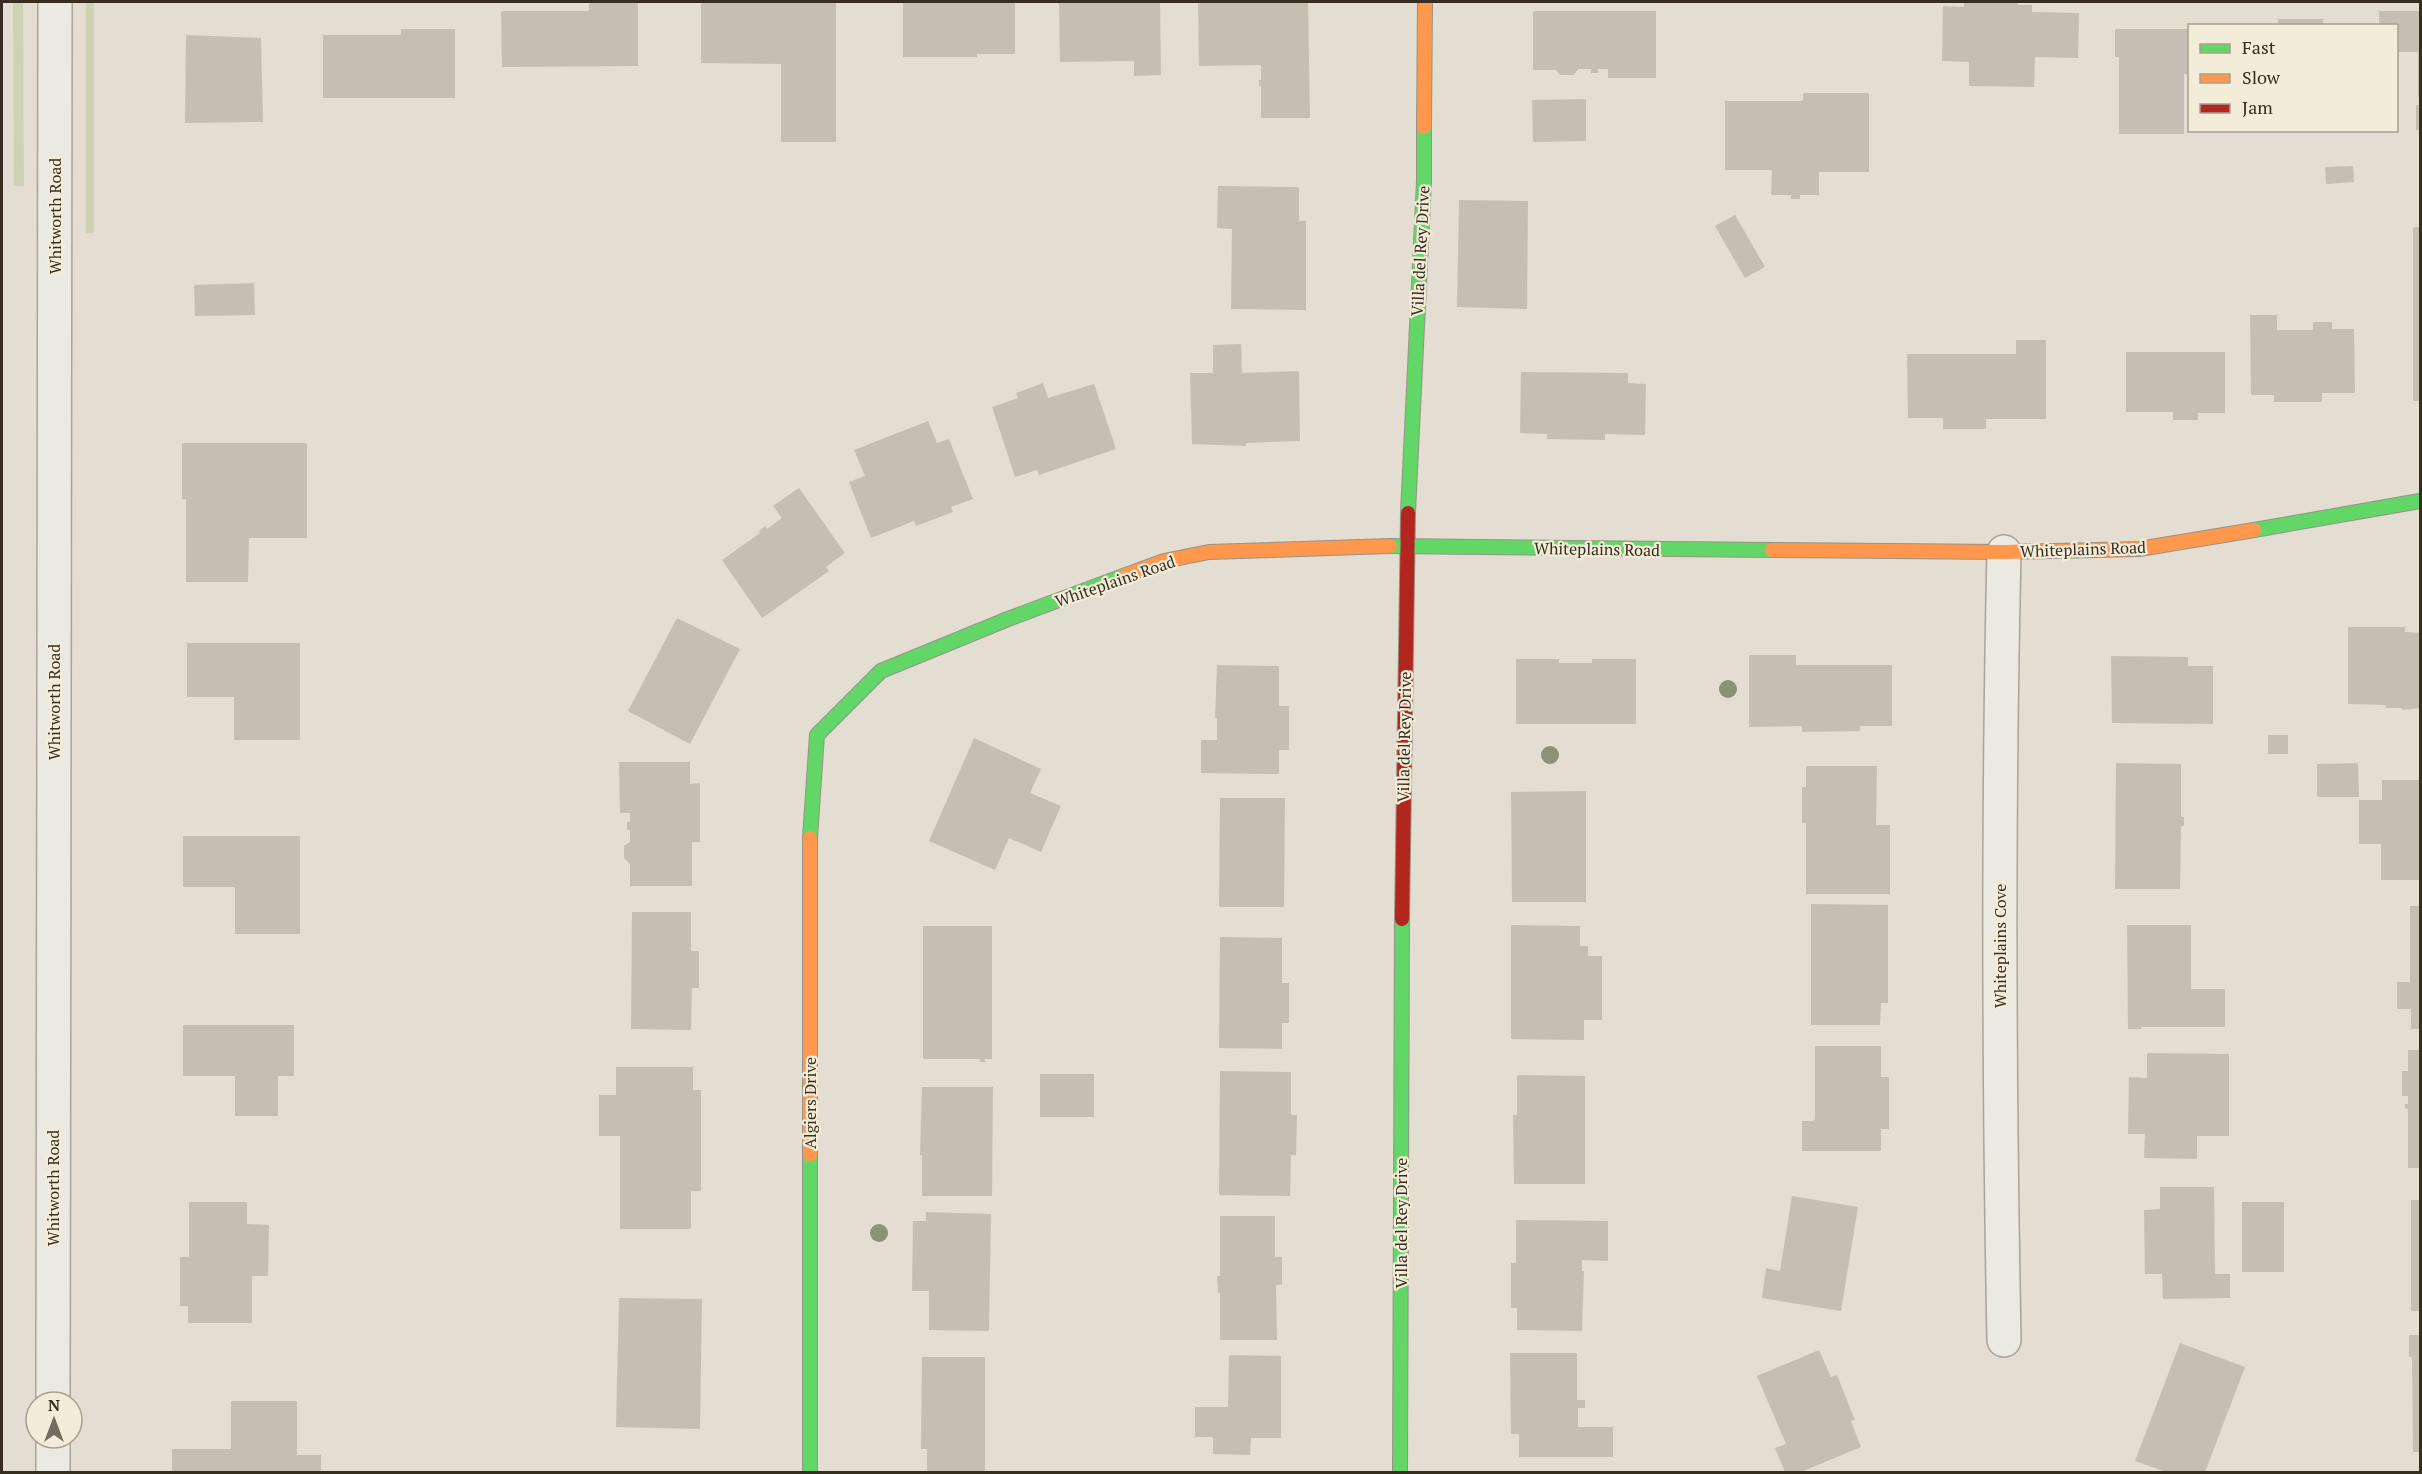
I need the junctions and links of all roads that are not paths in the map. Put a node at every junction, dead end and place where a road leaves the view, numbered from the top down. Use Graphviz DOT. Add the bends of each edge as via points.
graph roads {
  1 [pos="55,2"];
  2 [pos="1425,2"];
  3 [pos="2421,501"];
  4 [pos="1407,545"];
  5 [pos="2004,552"];
  6 [pos="817,735"];
  7 [pos="2004,1340"];
  8 [pos="52,1390"];
  9 [pos="52,1450"];
  10 [pos="52,1473"];
  11 [pos="810,1473"];
  12 [pos="1400,1473"];
  1 -- 8 [label="street, Whitworth Road"];
  2 -- 4 [label="street, Villa del Rey Drive" via="1424,181"];
  3 -- 5 [label="street, Whiteplains Road" via="2167,546"];
  4 -- 5 [label="street, Whiteplains Road"];
  4 -- 6 [label="street, Whiteplains Road" via="1209,552 1164,561 881,671"];
  4 -- 12 [label="street, Villa del Rey Drive"];
  5 -- 7 [label="street, Whiteplains Cove" via="2000,990"];
  6 -- 11 [label="street, Algiers Drive" via="810,836"];
  9 -- 10 [label="street"];
}
